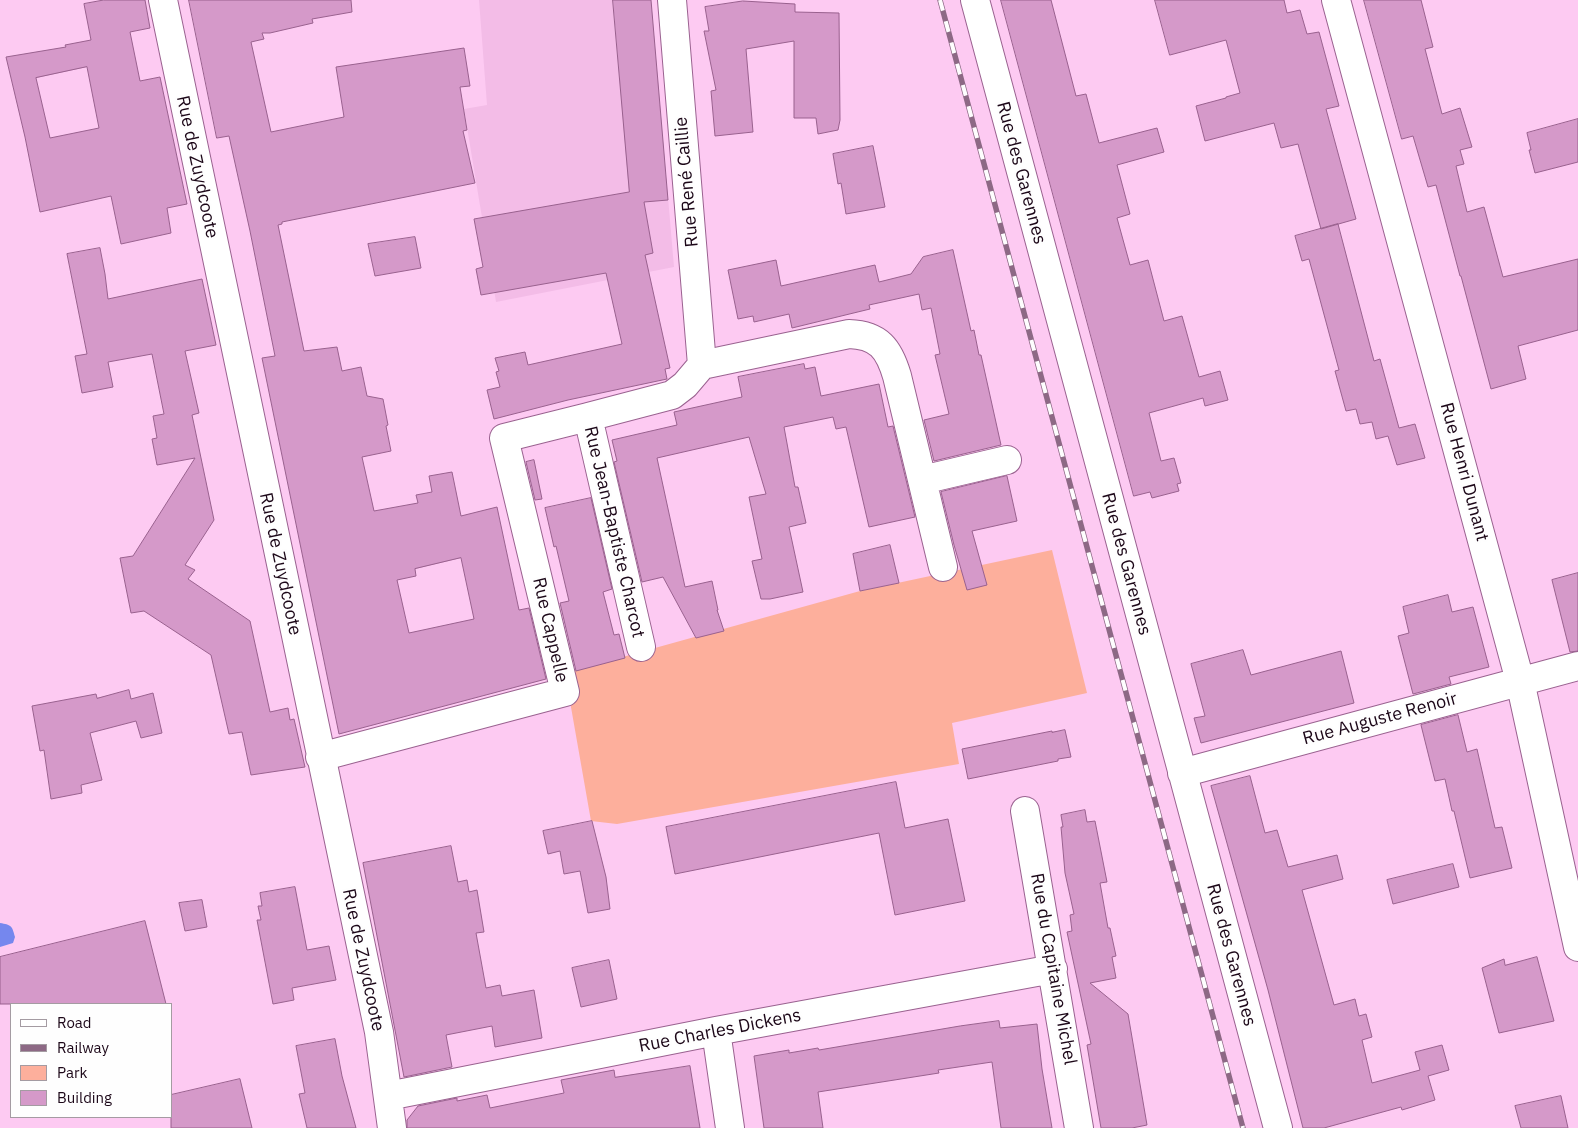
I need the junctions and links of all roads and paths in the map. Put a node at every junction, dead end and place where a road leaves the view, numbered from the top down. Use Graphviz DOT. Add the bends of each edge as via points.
graph roads {
  1 [pos="163,0"];
  2 [pos="672,0"];
  3 [pos="975,0"];
  4 [pos="1336,0"];
  5 [pos="702,364"];
  6 [pos="588,417"];
  7 [pos="504,438"];
  8 [pos="1007,460"];
  9 [pos="922,480"];
  10 [pos="943,567"];
  11 [pos="641,647"];
  12 [pos="1578,666"];
  13 [pos="1520,681"];
  14 [pos="320,757"];
  15 [pos="1182,772"];
  16 [pos="1025,811"];
  17 [pos="1578,948"];
  18 [pos="1053,968"];
  19 [pos="716,1031"];
  20 [pos="388,1096"];
  21 [pos="392,1128"];
  22 [pos="730,1128"];
  23 [pos="1080,1128"];
  24 [pos="1278,1128"];
  1 -- 14 [label="street, Rue de Zuydcoote"];
  2 -- 5 [label="street, Rue René Caillie"];
  3 -- 15 [label="street, Rue des Garennes"];
  4 -- 13 [label="street, Rue Henri Dunant"];
  5 -- 6 [label="street, Rue Jean-Baptiste Charcot" via="672,395"];
  5 -- 9 [label="street" via="849,334 874,339 885,349 893,364"];
  6 -- 7 [label="street, Rue Jean-Baptiste Charcot"];
  6 -- 11 [label="street, Rue Jean-Baptiste Charcot"];
  7 -- 14 [label="street, Rue Cappelle" via="564,692"];
  8 -- 9 [label="street"];
  9 -- 10 [label="street"];
  12 -- 13 [label="street, Rue Auguste Renoir"];
  13 -- 15 [label="street, Rue Auguste Renoir"];
  13 -- 17 [label="street, Rue Henri Dunant"];
  14 -- 20 [label="street, Rue de Zuydcoote" via="379,1032"];
  15 -- 24 [label="street, Rue des Garennes"];
  16 -- 18 [label="street, Rue du Capitaine Michel"];
  18 -- 19 [label="street, Rue Charles Dickens"];
  18 -- 23 [label="street, Rue du Capitaine Michel"];
  19 -- 20 [label="street, Rue Charles Dickens"];
  19 -- 22 [label="street"];
  20 -- 21 [label="street, Rue de Zuydcoote"];
}
